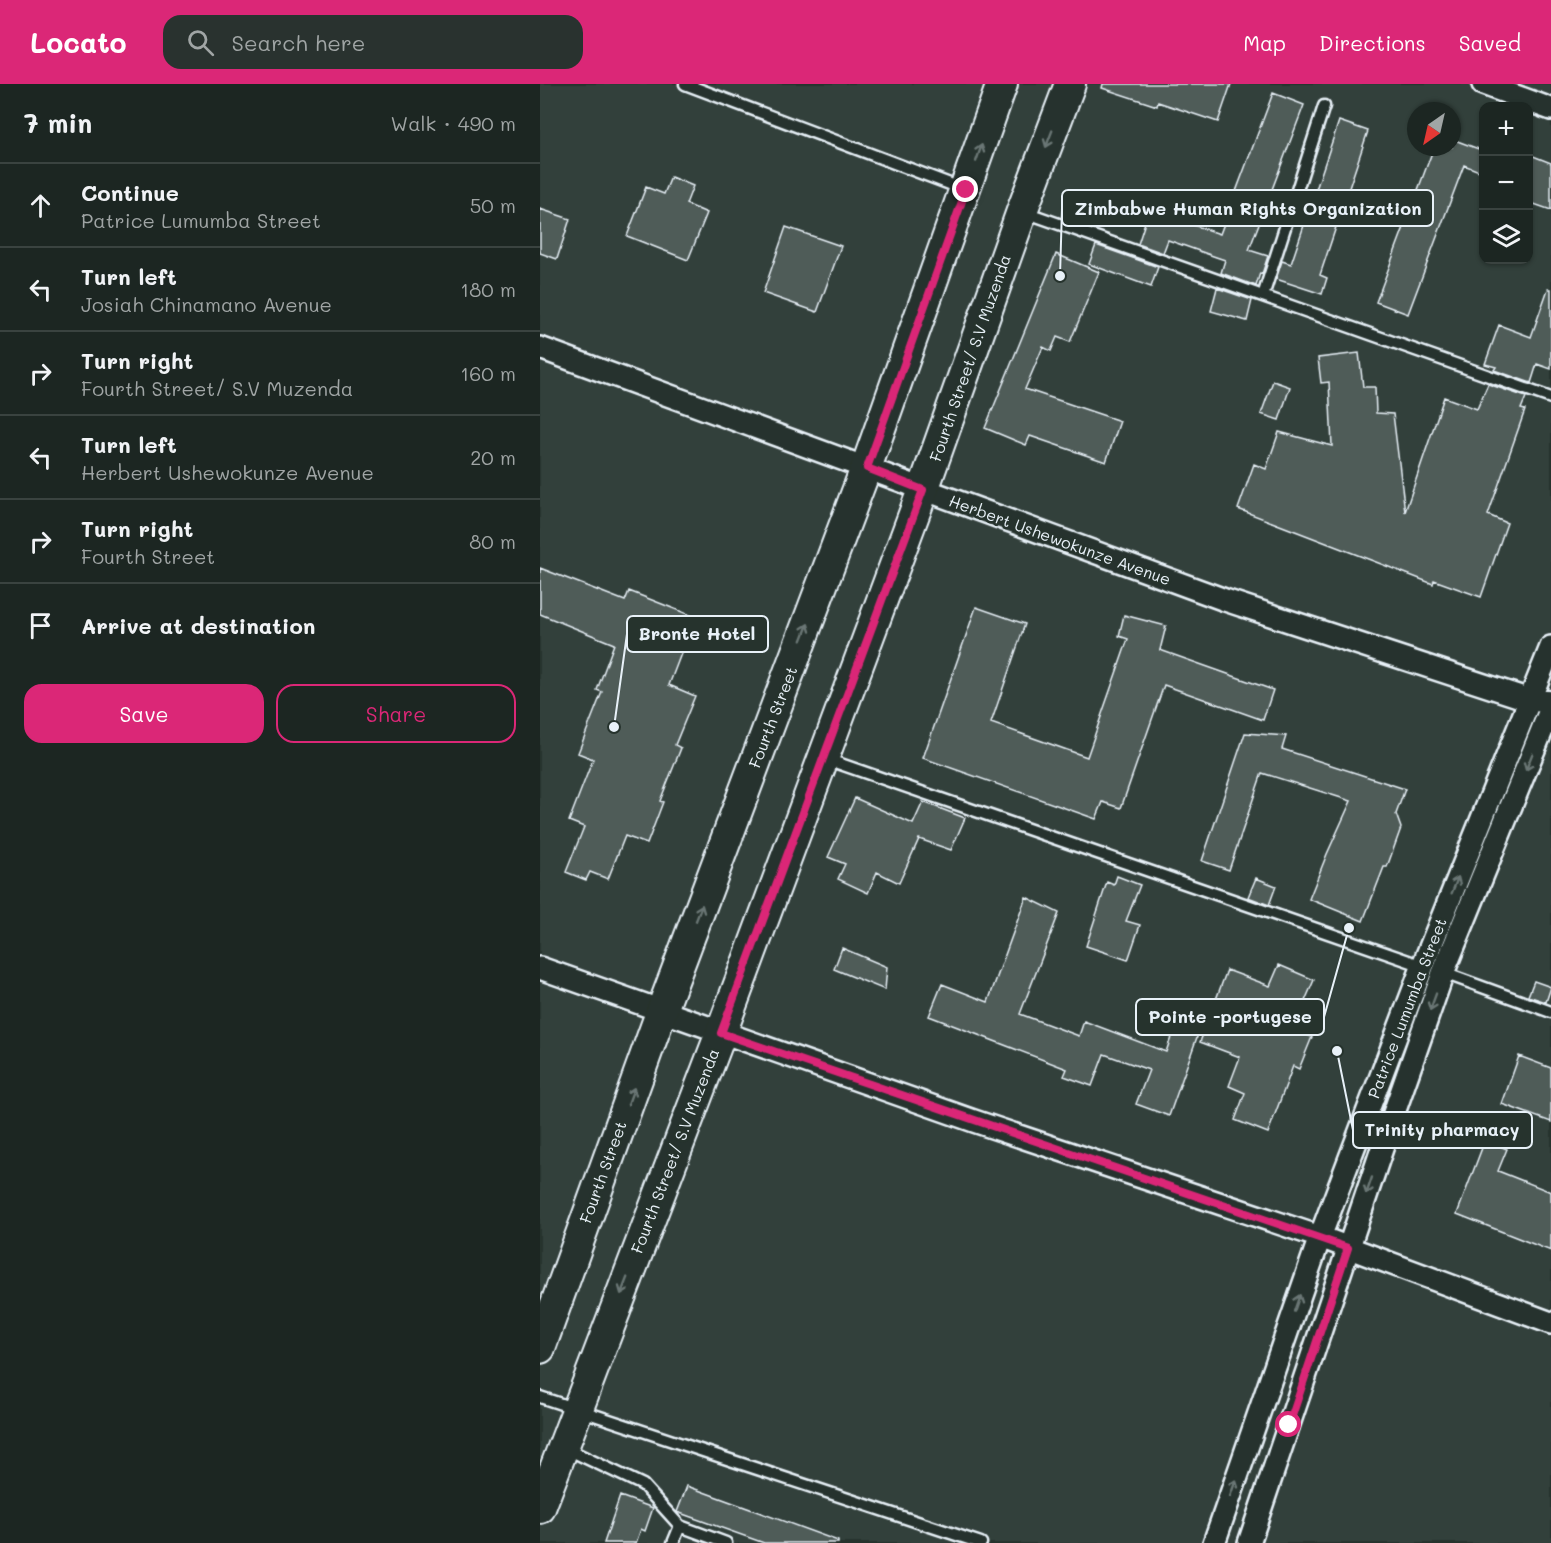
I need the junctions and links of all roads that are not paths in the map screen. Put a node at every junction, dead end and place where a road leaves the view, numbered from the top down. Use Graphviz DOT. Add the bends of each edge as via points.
graph roads {
  1 [pos="685,84"];
  2 [pos="1002,84"];
  3 [pos="1070,84"];
  4 [pos="1483,84"];
  5 [pos="1324,106"];
  6 [pos="1551,109"];
  7 [pos="966,190"];
  8 [pos="1022,211"];
  9 [pos="1263,296"];
  10 [pos="540,348"];
  11 [pos="1551,398"];
  12 [pos="867,468"];
  13 [pos="923,490"];
  14 [pos="1551,646"];
  15 [pos="1541,701"];
  16 [pos="1551,708"];
  17 [pos="823,758"];
  18 [pos="1423,965"];
  19 [pos="540,968"];
  20 [pos="1443,973"];
  21 [pos="662,1010"];
  22 [pos="1551,1012"];
  23 [pos="721,1033"];
  24 [pos="1320,1237"];
  25 [pos="1348,1248"];
  26 [pos="1551,1323"];
  27 [pos="540,1348"];
  28 [pos="540,1397"];
  29 [pos="576,1409"];
  30 [pos="562,1447"];
  31 [pos="540,1508"];
  32 [pos="680,1526"];
  33 [pos="673,1543"];
  34 [pos="726,1543"];
  35 [pos="981,1543"];
  36 [pos="1214,1543"];
  37 [pos="1249,1543"];
  1 -- 7 [label="lane"];
  7 -- 2 [label="main road, Fourth Street, one-way"];
  3 -- 8 [label="main road, Fourth Street/ S.V Muzenda, one-way"];
  4 -- 6 [label="street"];
  5 -- 9 [label="lane"];
  7 -- 12 [label="main road, Fourth Street"];
  8 -- 9 [label="lane"];
  8 -- 13 [label="main road, Fourth Street/ S.V Muzenda"];
  9 -- 11 [label="lane"];
  10 -- 12 [label="street, Herbert Ushewokunze Avenue"];
  12 -- 13 [label="street, Herbert Ushewokunze Avenue"];
  21 -- 12 [label="main road, Fourth Street, one-way"];
  13 -- 15 [label="street, Herbert Ushewokunze Avenue" via="1225,600"];
  13 -- 17 [label="main road, Fourth Street/ S.V Muzenda"];
  14 -- 15 [label="street, Patrice Lumumba Street"];
  18 -- 15 [label="street, Patrice Lumumba Street, one-way"];
  16 -- 20 [label="street, Patrice Lumumba Street, one-way"];
  17 -- 18 [label="lane"];
  17 -- 23 [label="main road, Fourth Street/ S.V Muzenda"];
  18 -- 20 [label="lane"];
  18 -- 24 [label="street, Patrice Lumumba Street"];
  19 -- 21 [label="street"];
  20 -- 22 [label="lane"];
  20 -- 25 [label="street, Patrice Lumumba Street, one-way"];
  21 -- 23 [label="street"];
  27 -- 21 [label="main road, Fourth Street, one-way"];
  23 -- 24 [label="street"];
  23 -- 29 [label="main road, Fourth Street/ S.V Muzenda, one-way"];
  24 -- 25 [label="street"];
  36 -- 24 [label="street, Patrice Lumumba Street, one-way"];
  25 -- 26 [label="street"];
  25 -- 37 [label="street, Patrice Lumumba Street"];
  28 -- 29 [label="lane"];
  29 -- 30 [label="main road, Fourth Street/ S.V Muzenda"];
  29 -- 35 [label="lane"];
  30 -- 31 [label="main road, Fourth Street/ S.V Muzenda"];
  30 -- 32 [label="lane" via="643,1485"];
  32 -- 33 [label="lane"];
  32 -- 34 [label="lane"];
}
